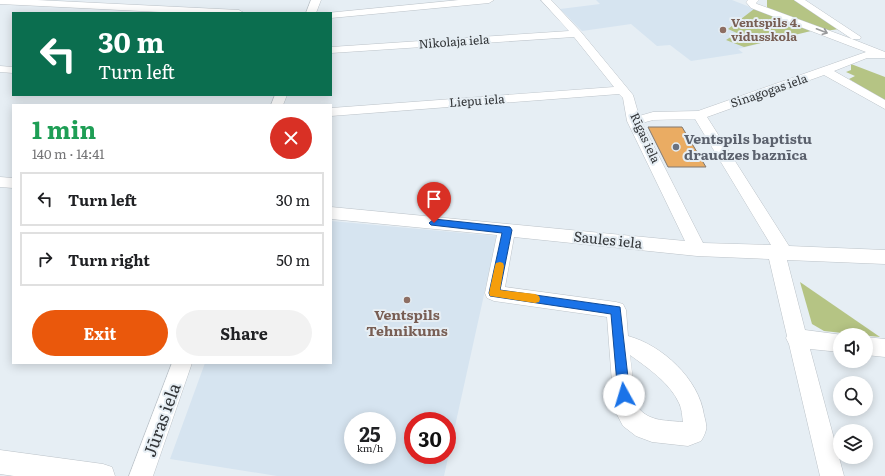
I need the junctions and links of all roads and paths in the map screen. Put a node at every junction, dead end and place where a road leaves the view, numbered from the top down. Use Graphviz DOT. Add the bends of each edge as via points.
graph roads {
  1 [pos="316,0"];
  2 [pos="489,0"];
  3 [pos="546,0"];
  4 [pos="754,0"];
  5 [pos="799,0"];
  6 [pos="0,1"];
  7 [pos="219,12"];
  8 [pos="311,12"];
  9 [pos="332,16"];
  10 [pos="577,34"];
  11 [pos="332,50"];
  12 [pos="884,55"];
  13 [pos="0,69"];
  14 [pos="12,70"];
  15 [pos="825,71"];
  16 [pos="626,94"];
  17 [pos="885,105"];
  18 [pos="332,112"];
  19 [pos="699,115"];
  20 [pos="653,116"];
  21 [pos="634,121"];
  22 [pos="0,182"];
  23 [pos="12,183"];
  24 [pos="332,213"];
  25 [pos="507,230"];
  26 [pos="697,249"];
  27 [pos="780,253"];
  28 [pos="885,258"];
  29 [pos="796,338"];
  30 [pos="619,342"];
  31 [pos="833,342"];
  32 [pos="873,347"];
  33 [pos="885,348"];
  34 [pos="182,364"];
  35 [pos="0,462"];
  36 [pos="103,476"];
  37 [pos="141,476"];
  38 [pos="832,476"];
  1 -- 8 [label="street"];
  2 -- 9 [label="street"];
  3 -- 10 [label="street, Rīgas iela"];
  4 -- 12 [label="street, one-way" via="751,2 754,6"];
  5 -- 12 [label="street"];
  6 -- 7 [label="street"];
  10 -- 11 [label="street, Nikolaja iela"];
  10 -- 16 [label="street, Rīgas iela"];
  12 -- 15 [label="street, Sinagogas iela" via="866,55"];
  13 -- 14 [label="street"];
  15 -- 17 [label="street"];
  15 -- 19 [label="street, Sinagogas iela"];
  16 -- 18 [label="street, Liepu iela"];
  16 -- 20 [label="street"];
  16 -- 21 [label="street, Rīgas iela"];
  19 -- 20 [label="street, Sinagogas iela"];
  19 -- 27 [label="street"];
  20 -- 21 [label="street, Sinagogas iela"];
  21 -- 26 [label="street, Rīgas iela"];
  22 -- 23 [label="street"];
  24 -- 25 [label="street, Saules iela"];
  25 -- 26 [label="street, Saules iela"];
  25 -- 30 [label="street" via="494,293 616,310"];
  26 -- 27 [label="street, Saules iela"];
  27 -- 28 [label="street, Saules iela"];
  27 -- 29 [label="street"];
  29 -- 31 [label="street"];
  29 -- 38 [label="street"];
  30 -- 30 [label="street" via="636,347 677,381 688,396 692,408 695,429 693,433 646,430 636,425 625,409"];
  32 -- 33 [label="street"];
  34 -- 37 [label="street, Jūras iela"];
  35 -- 36 [label="street"];
}
